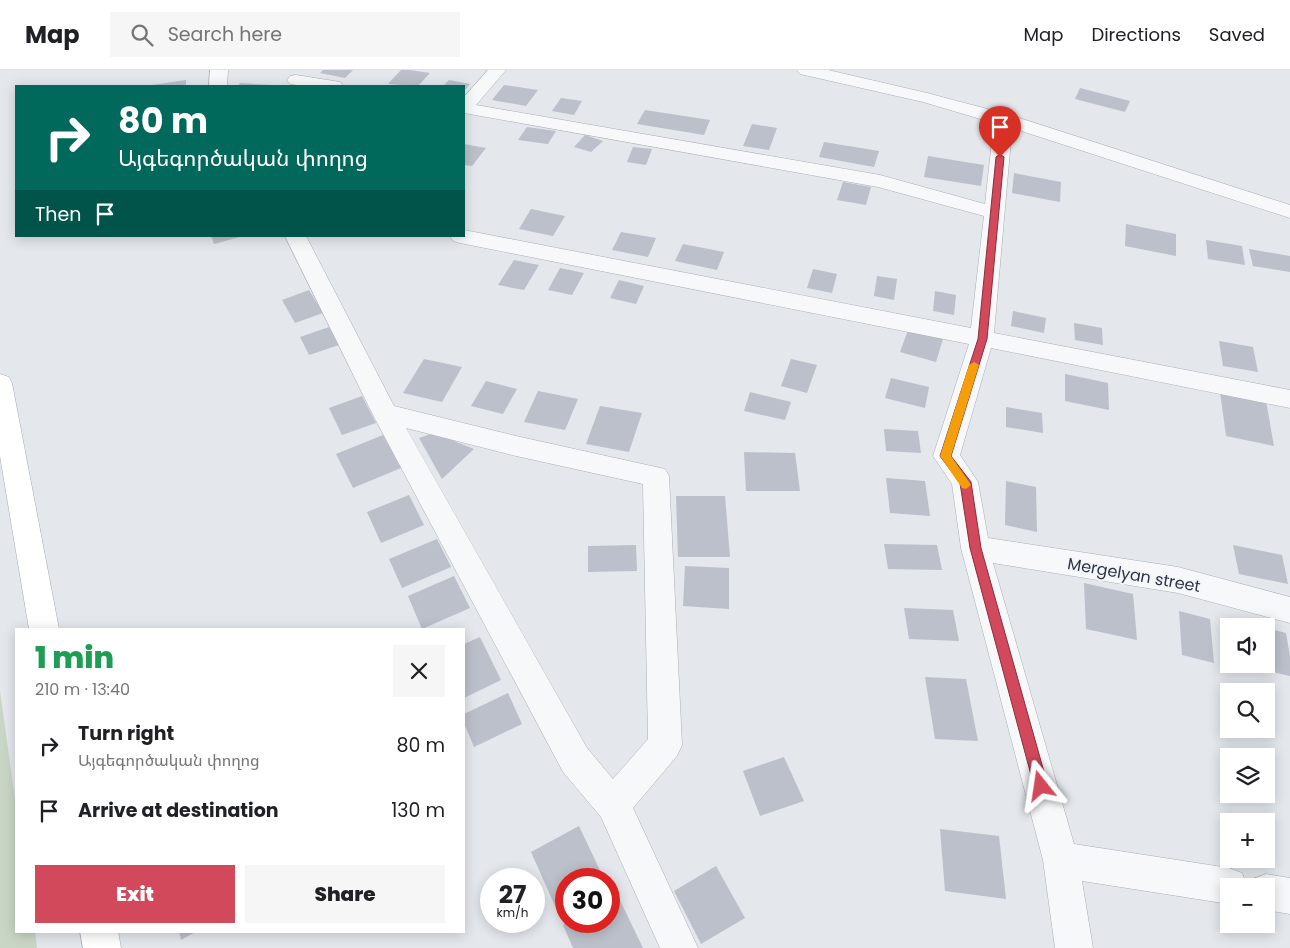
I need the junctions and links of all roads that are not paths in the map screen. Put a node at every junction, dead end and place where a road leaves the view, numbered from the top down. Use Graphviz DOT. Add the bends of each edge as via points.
graph roads {
  1 [pos="219,70"];
  2 [pos="497,70"];
  3 [pos="806,70"];
  4 [pos="296,80"];
  5 [pos="218,85"];
  6 [pos="328,85"];
  7 [pos="465,107"];
  8 [pos="465,108"];
  9 [pos="1004,120"];
  10 [pos="1290,212"];
  11 [pos="994,213"];
  12 [pos="295,237"];
  13 [pos="465,237"];
  14 [pos="982,339"];
  15 [pos="0,383"];
  16 [pos="1290,399"];
  17 [pos="385,413"];
  18 [pos="976,548"];
  19 [pos="1290,610"];
  20 [pos="44,628"];
  21 [pos="613,805"];
  22 [pos="1061,860"];
  23 [pos="1220,885"];
  24 [pos="1275,894"];
  25 [pos="1290,896"];
  26 [pos="99,933"];
  27 [pos="102,948"];
  28 [pos="679,948"];
  29 [pos="1074,948"];
  1 -- 5 [label="street"];
  2 -- 7 [label="street"];
  3 -- 9 [label="street"];
  4 -- 6 [label="street"];
  8 -- 11 [label="street" via="880,181"];
  9 -- 10 [label="street"];
  9 -- 11 [label="street"];
  11 -- 14 [label="street"];
  12 -- 17 [label="street"];
  13 -- 14 [label="street"];
  14 -- 16 [label="street"];
  14 -- 18 [label="street" via="946,456 965,482"];
  15 -- 20 [label="main road"];
  17 -- 21 [label="street" via="575,760"];
  17 -- 21 [label="street" via="656,476 665,745"];
  18 -- 19 [label="street, Mergelyan street" via="1178,580"];
  18 -- 22 [label="street"];
  21 -- 28 [label="street"];
  22 -- 23 [label="street"];
  22 -- 29 [label="street"];
  24 -- 25 [label="street"];
  26 -- 27 [label="main road"];
}
